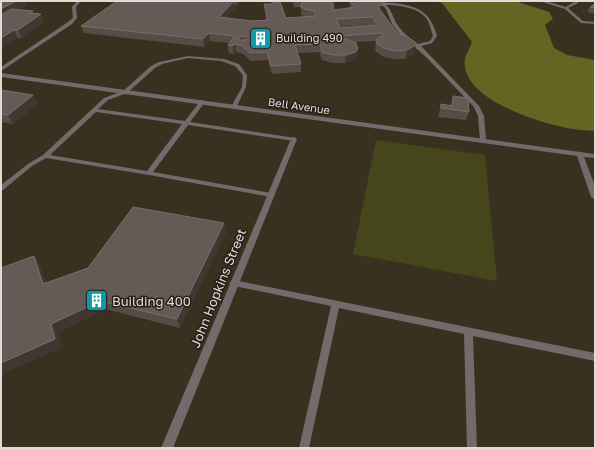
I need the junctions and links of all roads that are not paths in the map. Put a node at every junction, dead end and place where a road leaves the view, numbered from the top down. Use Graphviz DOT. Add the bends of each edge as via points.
graph roads {
  1 [pos="78,1"];
  2 [pos="374,1"];
  3 [pos="541,1"];
  4 [pos="575,1"];
  5 [pos="380,2"];
  6 [pos="566,8"];
  7 [pos="595,23"];
  8 [pos="416,46"];
  9 [pos="1,69"];
  10 [pos="1,75"];
  11 [pos="125,92"];
  12 [pos="202,102"];
  13 [pos="234,107"];
  14 [pos="95,110"];
  15 [pos="187,123"];
  16 [pos="294,139"];
  17 [pos="483,141"];
  18 [pos="580,154"];
  19 [pos="45,156"];
  20 [pos="595,156"];
  21 [pos="149,173"];
  22 [pos="1,188"];
  23 [pos="271,195"];
  24 [pos="595,197"];
  25 [pos="234,283"];
  26 [pos="336,303"];
  27 [pos="468,331"];
  28 [pos="595,357"];
  29 [pos="167,448"];
  30 [pos="304,448"];
  31 [pos="472,448"];
  1 -- 9 [label="street" via="74,7 75,18 70,23"];
  2 -- 5 [label="lane"];
  3 -- 6 [label="lane"];
  4 -- 6 [label="lane" via="577,2"];
  5 -- 8 [label="lane" via="391,11 395,26"];
  5 -- 8 [label="lane" via="418,9 426,15 434,27 436,36 431,42"];
  6 -- 7 [label="lane" via="582,22"];
  8 -- 17 [label="lane" via="476,106 481,116"];
  10 -- 11 [label="street, Bell Avenue"];
  11 -- 12 [label="street, Bell Avenue"];
  11 -- 13 [label="lane" via="148,70 161,63 188,57 222,60 237,66 245,75 244,87"];
  11 -- 14 [label="lane" via="106,99"];
  12 -- 13 [label="street, Bell Avenue"];
  12 -- 15 [label="lane"];
  13 -- 17 [label="street, Bell Avenue"];
  14 -- 15 [label="lane"];
  14 -- 19 [label="lane"];
  15 -- 16 [label="lane"];
  15 -- 21 [label="lane"];
  16 -- 23 [label="street, John Hopkins Street"];
  17 -- 18 [label="street, Bell Avenue"];
  18 -- 20 [label="street, Bell Avenue"];
  18 -- 24 [label="street"];
  19 -- 21 [label="lane"];
  19 -- 22 [label="lane"];
  21 -- 23 [label="lane"];
  23 -- 25 [label="street, John Hopkins Street"];
  25 -- 26 [label="lane"];
  25 -- 29 [label="street, John Hopkins Street"];
  26 -- 27 [label="lane"];
  26 -- 30 [label="lane"];
  27 -- 28 [label="lane"];
  27 -- 31 [label="lane"];
}
